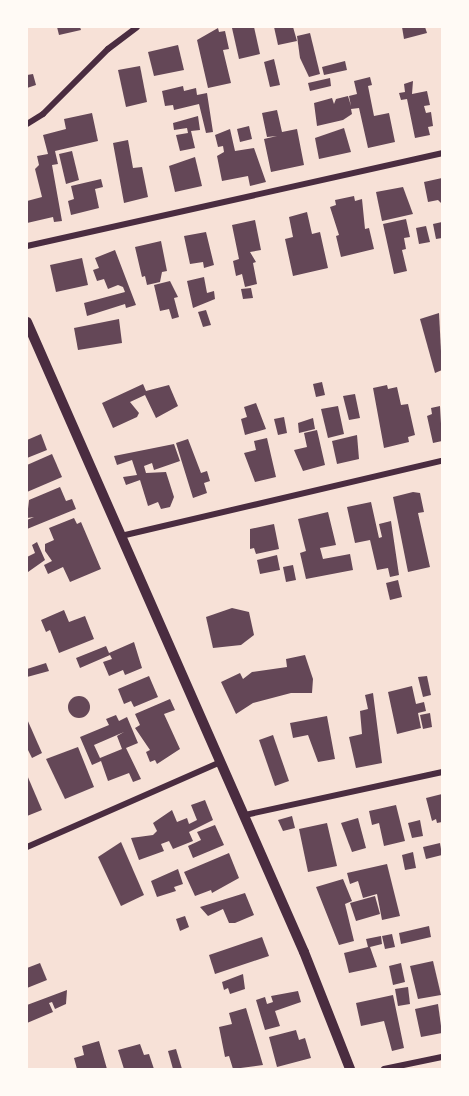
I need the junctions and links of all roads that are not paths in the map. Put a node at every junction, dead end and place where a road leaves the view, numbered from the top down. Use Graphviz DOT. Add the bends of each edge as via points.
graph roads {
  1 [pos="136,27"];
  2 [pos="27,124"];
  3 [pos="442,153"];
  4 [pos="27,246"];
  5 [pos="27,322"];
  6 [pos="442,461"];
  7 [pos="121,536"];
  8 [pos="222,762"];
  9 [pos="442,772"];
  10 [pos="245,815"];
  11 [pos="27,847"];
  12 [pos="442,1057"];
  13 [pos="350,1069"];
  14 [pos="384,1069"];
  1 -- 2 [label="street" via="108,49 43,114"];
  3 -- 4 [label="street"];
  5 -- 7 [label="street"];
  6 -- 7 [label="street"];
  7 -- 8 [label="street"];
  8 -- 10 [label="street"];
  8 -- 11 [label="street"];
  9 -- 10 [label="street"];
  10 -- 13 [label="street"];
  12 -- 14 [label="street"];
}
